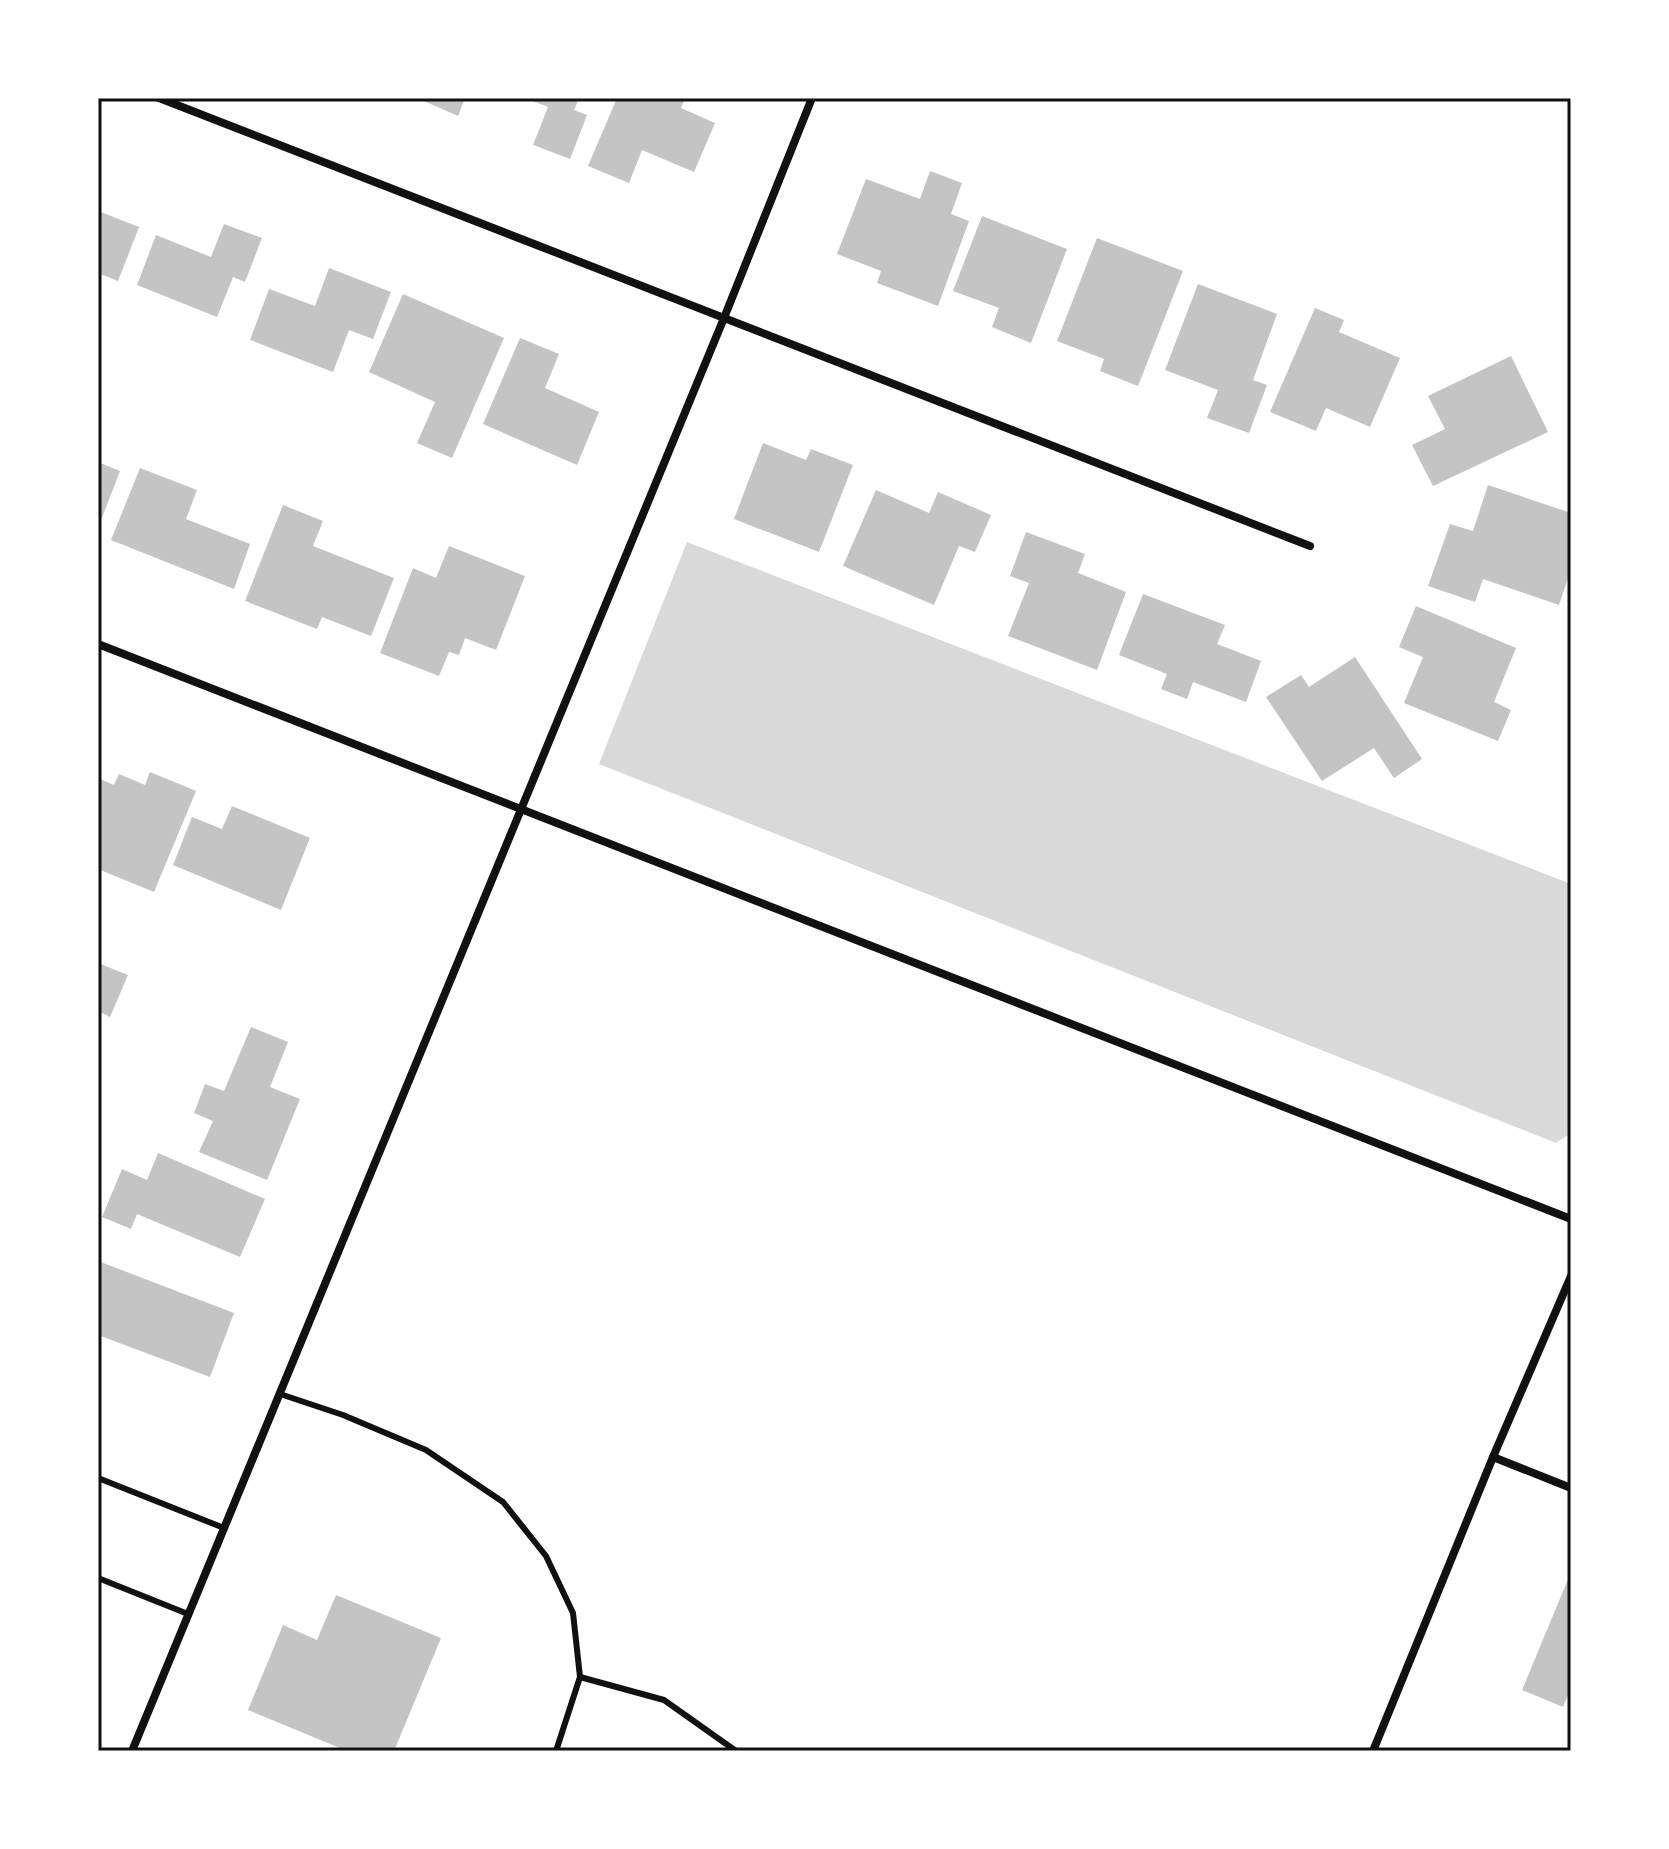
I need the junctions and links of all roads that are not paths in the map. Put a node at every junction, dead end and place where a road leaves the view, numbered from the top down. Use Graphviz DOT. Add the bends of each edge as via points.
graph roads {
  1 [pos="159,98"];
  2 [pos="812,98"];
  3 [pos="724,318"];
  4 [pos="1310,546"];
  5 [pos="98,644"];
  6 [pos="520,808"];
  7 [pos="1571,1219"];
  8 [pos="1571,1276"];
  9 [pos="280,1394"];
  10 [pos="1493,1457"];
  11 [pos="98,1478"];
  12 [pos="1571,1488"];
  13 [pos="224,1528"];
  14 [pos="98,1578"];
  15 [pos="188,1614"];
  16 [pos="580,1677"];
  17 [pos="132,1751"];
  18 [pos="556,1751"];
  19 [pos="736,1751"];
  20 [pos="1373,1751"];
  1 -- 3 [label="street"];
  2 -- 3 [label="street"];
  3 -- 4 [label="street"];
  3 -- 6 [label="street"];
  5 -- 6 [label="street"];
  6 -- 7 [label="street"];
  6 -- 9 [label="street"];
  8 -- 10 [label="street"];
  9 -- 13 [label="street"];
  9 -- 16 [label="lane" via="426,1450 503,1502 546,1556 573,1613"];
  10 -- 12 [label="street"];
  10 -- 20 [label="street"];
  11 -- 13 [label="lane"];
  13 -- 15 [label="street"];
  14 -- 15 [label="lane"];
  15 -- 17 [label="street"];
  16 -- 18 [label="lane"];
  16 -- 19 [label="lane" via="664,1700"];
}
